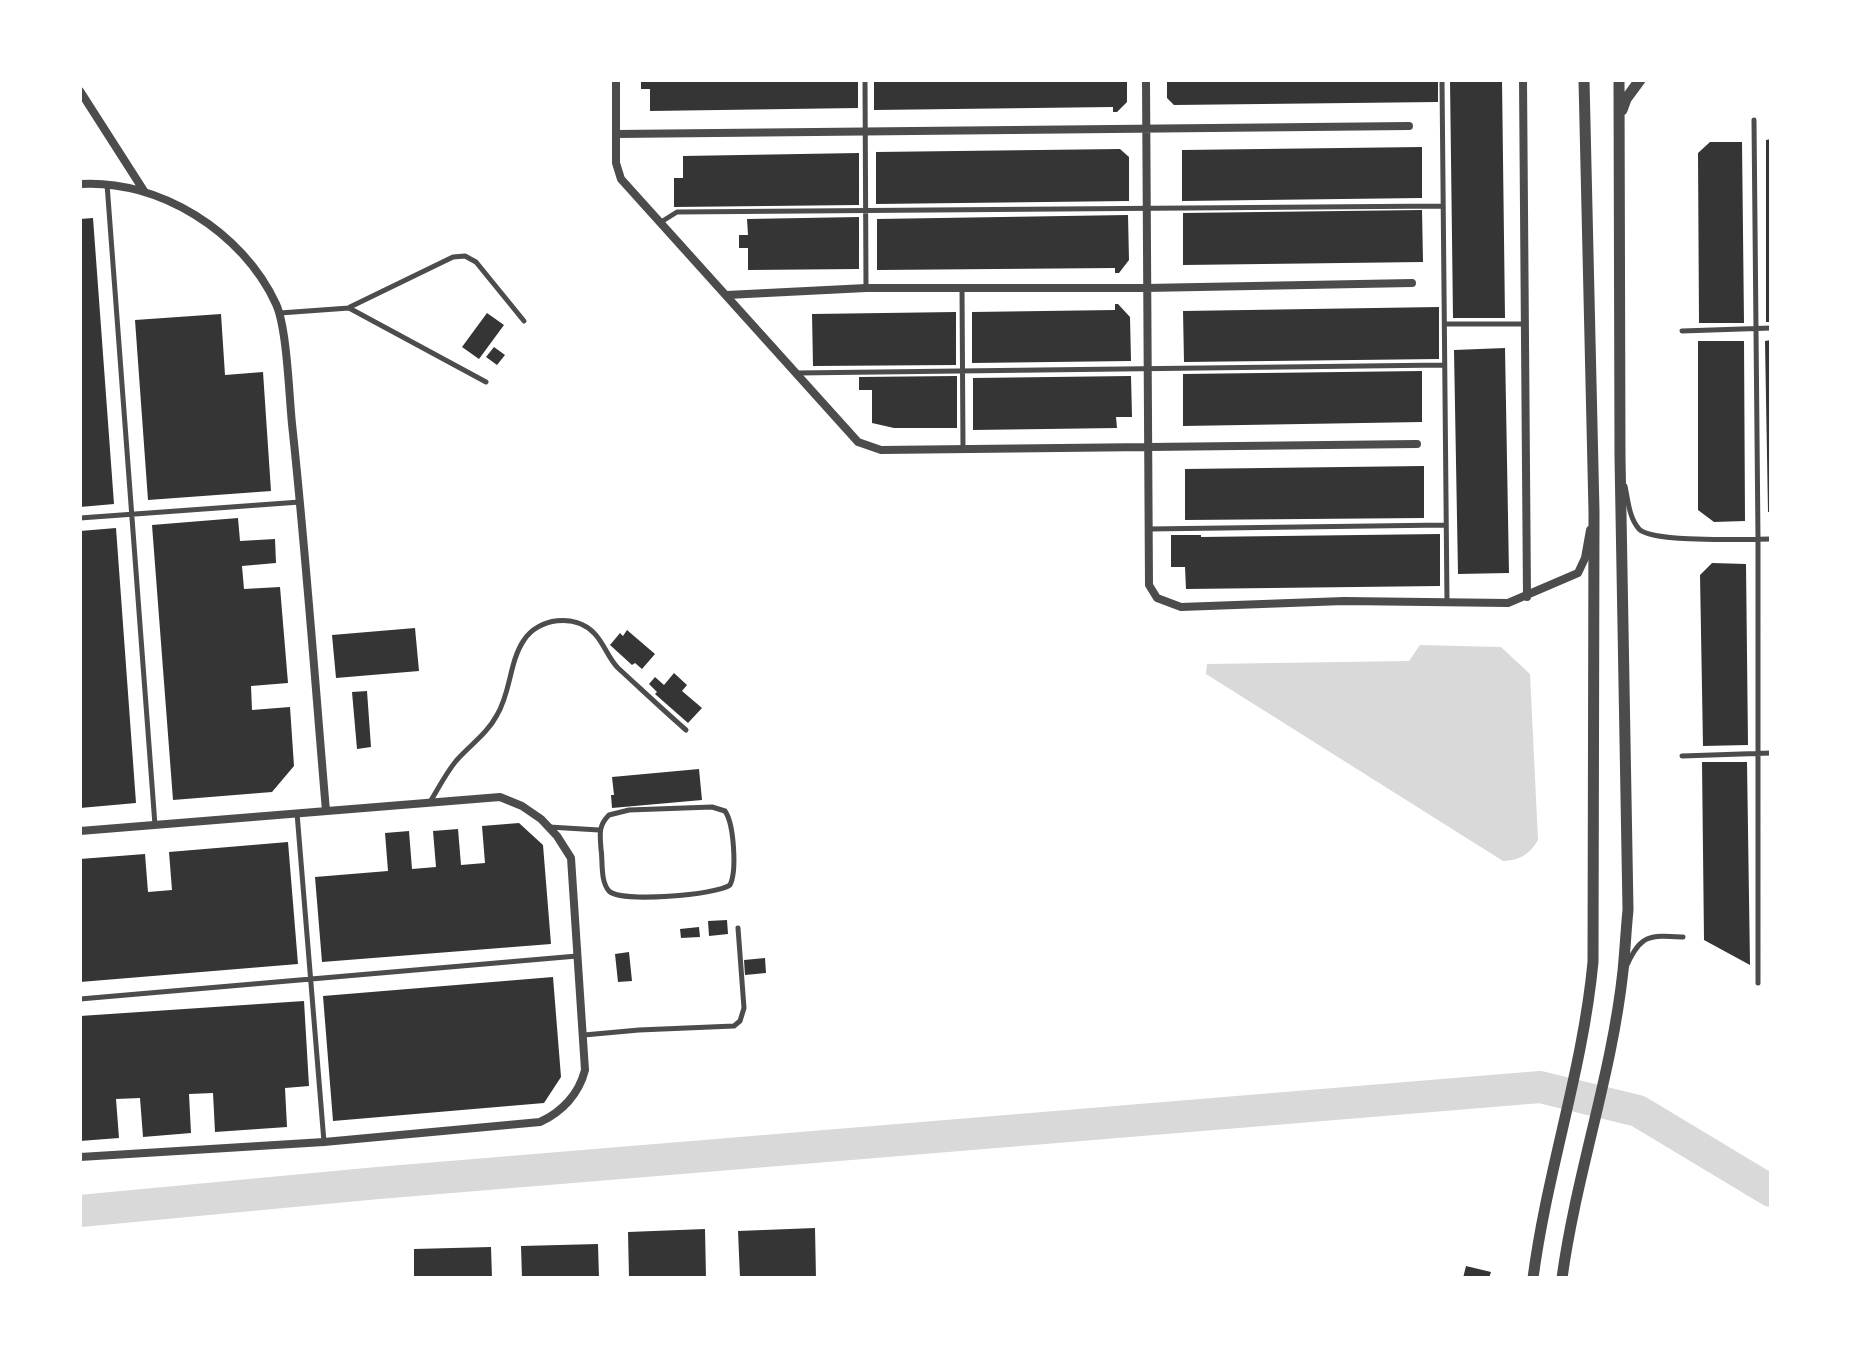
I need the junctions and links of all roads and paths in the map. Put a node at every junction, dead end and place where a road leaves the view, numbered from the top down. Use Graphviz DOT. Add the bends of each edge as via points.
graph roads {
  1 [pos="616,80"];
  2 [pos="865,80"];
  3 [pos="1146,80"];
  4 [pos="1442,80"];
  5 [pos="1523,80"];
  6 [pos="1584,80"];
  7 [pos="1619,80"];
  8 [pos="1640,80"];
  9 [pos="80,91"];
  10 [pos="1754,120"];
  11 [pos="1619,122"];
  12 [pos="1409,126"];
  13 [pos="1145,128"];
  14 [pos="865,132"];
  15 [pos="616,134"];
  16 [pos="107,183"];
  17 [pos="80,184"];
  18 [pos="144,192"];
  19 [pos="1442,206"];
  20 [pos="1146,207"];
  21 [pos="865,210"];
  22 [pos="661,222"];
  23 [pos="1412,283"];
  24 [pos="866,288"];
  25 [pos="962,288"];
  26 [pos="1146,288"];
  27 [pos="727,295"];
  28 [pos="349,308"];
  29 [pos="280,313"];
  30 [pos="524,321"];
  31 [pos="1445,324"];
  32 [pos="1523,324"];
  33 [pos="1771,328"];
  34 [pos="1756,329"];
  35 [pos="1682,331"];
  36 [pos="1444,365"];
  37 [pos="963,369"];
  38 [pos="1147,369"];
  39 [pos="797,373"];
  40 [pos="486,382"];
  41 [pos="1417,444"];
  42 [pos="1147,448"];
  43 [pos="963,449"];
  44 [pos="1620,457"];
  45 [pos="301,502"];
  46 [pos="1594,512"];
  47 [pos="130,515"];
  48 [pos="80,518"];
  49 [pos="1445,525"];
  50 [pos="1149,529"];
  51 [pos="1758,539"];
  52 [pos="1771,539"];
  53 [pos="1527,597"];
  54 [pos="1447,603"];
  55 [pos="686,730"];
  56 [pos="1771,753"];
  57 [pos="1757,754"];
  58 [pos="1682,756"];
  59 [pos="429,803"];
  60 [pos="326,811"];
  61 [pos="297,813"];
  62 [pos="155,825"];
  63 [pos="549,827"];
  64 [pos="599,830"];
  65 [pos="80,831"];
  66 [pos="738,928"];
  67 [pos="1683,937"];
  68 [pos="578,956"];
  69 [pos="1623,973"];
  70 [pos="311,980"];
  71 [pos="1758,983"];
  72 [pos="80,999"];
  73 [pos="584,1035"];
  74 [pos="324,1142"];
  75 [pos="80,1157"];
  76 [pos="1533,1278"];
  77 [pos="1562,1278"];
  1 -- 15 [label="street"];
  2 -- 14 [label="lane"];
  3 -- 13 [label="street"];
  4 -- 19 [label="lane"];
  5 -- 32 [label="street"];
  6 -- 46 [label="street"];
  7 -- 11 [label="street"];
  8 -- 11 [label="street" via="1626,99"];
  9 -- 18 [label="street"];
  10 -- 34 [label="lane"];
  11 -- 44 [label="street"];
  12 -- 13 [label="street"];
  13 -- 14 [label="street"];
  13 -- 20 [label="street"];
  14 -- 15 [label="street"];
  14 -- 21 [label="lane"];
  15 -- 22 [label="street" via="621,179"];
  16 -- 17 [label="street"];
  16 -- 18 [label="street"];
  16 -- 47 [label="lane"];
  18 -- 29 [label="street" via="198,218 234,245 263,280"];
  19 -- 20 [label="lane"];
  19 -- 31 [label="lane"];
  20 -- 21 [label="lane"];
  20 -- 26 [label="street"];
  21 -- 22 [label="lane" via="677,212"];
  21 -- 24 [label="lane"];
  22 -- 27 [label="street"];
  23 -- 26 [label="street"];
  24 -- 25 [label="street"];
  24 -- 27 [label="street"];
  25 -- 26 [label="street"];
  25 -- 37 [label="lane"];
  26 -- 38 [label="street"];
  27 -- 39 [label="street"];
  28 -- 29 [label="lane"];
  28 -- 30 [label="lane" via="465,256 476,262"];
  28 -- 40 [label="lane"];
  29 -- 45 [label="street"];
  31 -- 32 [label="lane"];
  31 -- 36 [label="lane"];
  32 -- 53 [label="street"];
  33 -- 34 [label="lane"];
  34 -- 35 [label="lane"];
  34 -- 51 [label="lane"];
  36 -- 38 [label="lane"];
  36 -- 49 [label="lane"];
  37 -- 38 [label="lane"];
  37 -- 39 [label="lane"];
  37 -- 43 [label="lane"];
  38 -- 42 [label="street"];
  39 -- 43 [label="street" via="858,442 881,450"];
  41 -- 42 [label="street"];
  42 -- 43 [label="street"];
  42 -- 50 [label="street"];
  44 -- 51 [label="lane" via="1639,529 1682,538"];
  44 -- 69 [label="street" via="1628,910"];
  45 -- 47 [label="lane"];
  45 -- 60 [label="street"];
  46 -- 53 [label="street" via="1578,573"];
  46 -- 76 [label="street" via="1593,962 1588,1010 1548,1184"];
  47 -- 48 [label="lane"];
  47 -- 62 [label="lane"];
  49 -- 50 [label="lane"];
  49 -- 54 [label="lane"];
  50 -- 54 [label="street" via="1151,590 1160,601 1181,607"];
  51 -- 52 [label="lane"];
  51 -- 57 [label="lane"];
  53 -- 54 [label="street" via="1508,603"];
  55 -- 59 [label="lane" via="615,664 589,629 567,620 545,623 529,633 519,650 496,718 454,763"];
  56 -- 57 [label="lane"];
  57 -- 58 [label="lane"];
  57 -- 71 [label="lane"];
  59 -- 60 [label="street"];
  59 -- 63 [label="street" via="500,797"];
  60 -- 61 [label="street"];
  61 -- 62 [label="street"];
  61 -- 70 [label="lane"];
  62 -- 65 [label="street"];
  63 -- 64 [label="lane"];
  63 -- 68 [label="street" via="571,858"];
  64 -- 64 [label="lane" via="617,811 719,808 731,824 733,878 717,891 616,896 604,880"];
  66 -- 73 [label="lane" via="744,1008 734,1026"];
  67 -- 69 [label="lane" via="1646,938"];
  68 -- 70 [label="lane"];
  68 -- 73 [label="street"];
  69 -- 77 [label="street"];
  70 -- 72 [label="lane"];
  70 -- 74 [label="lane"];
  73 -- 74 [label="street" via="585,1070 579,1087 555,1114 540,1122"];
  74 -- 75 [label="street"];
}
